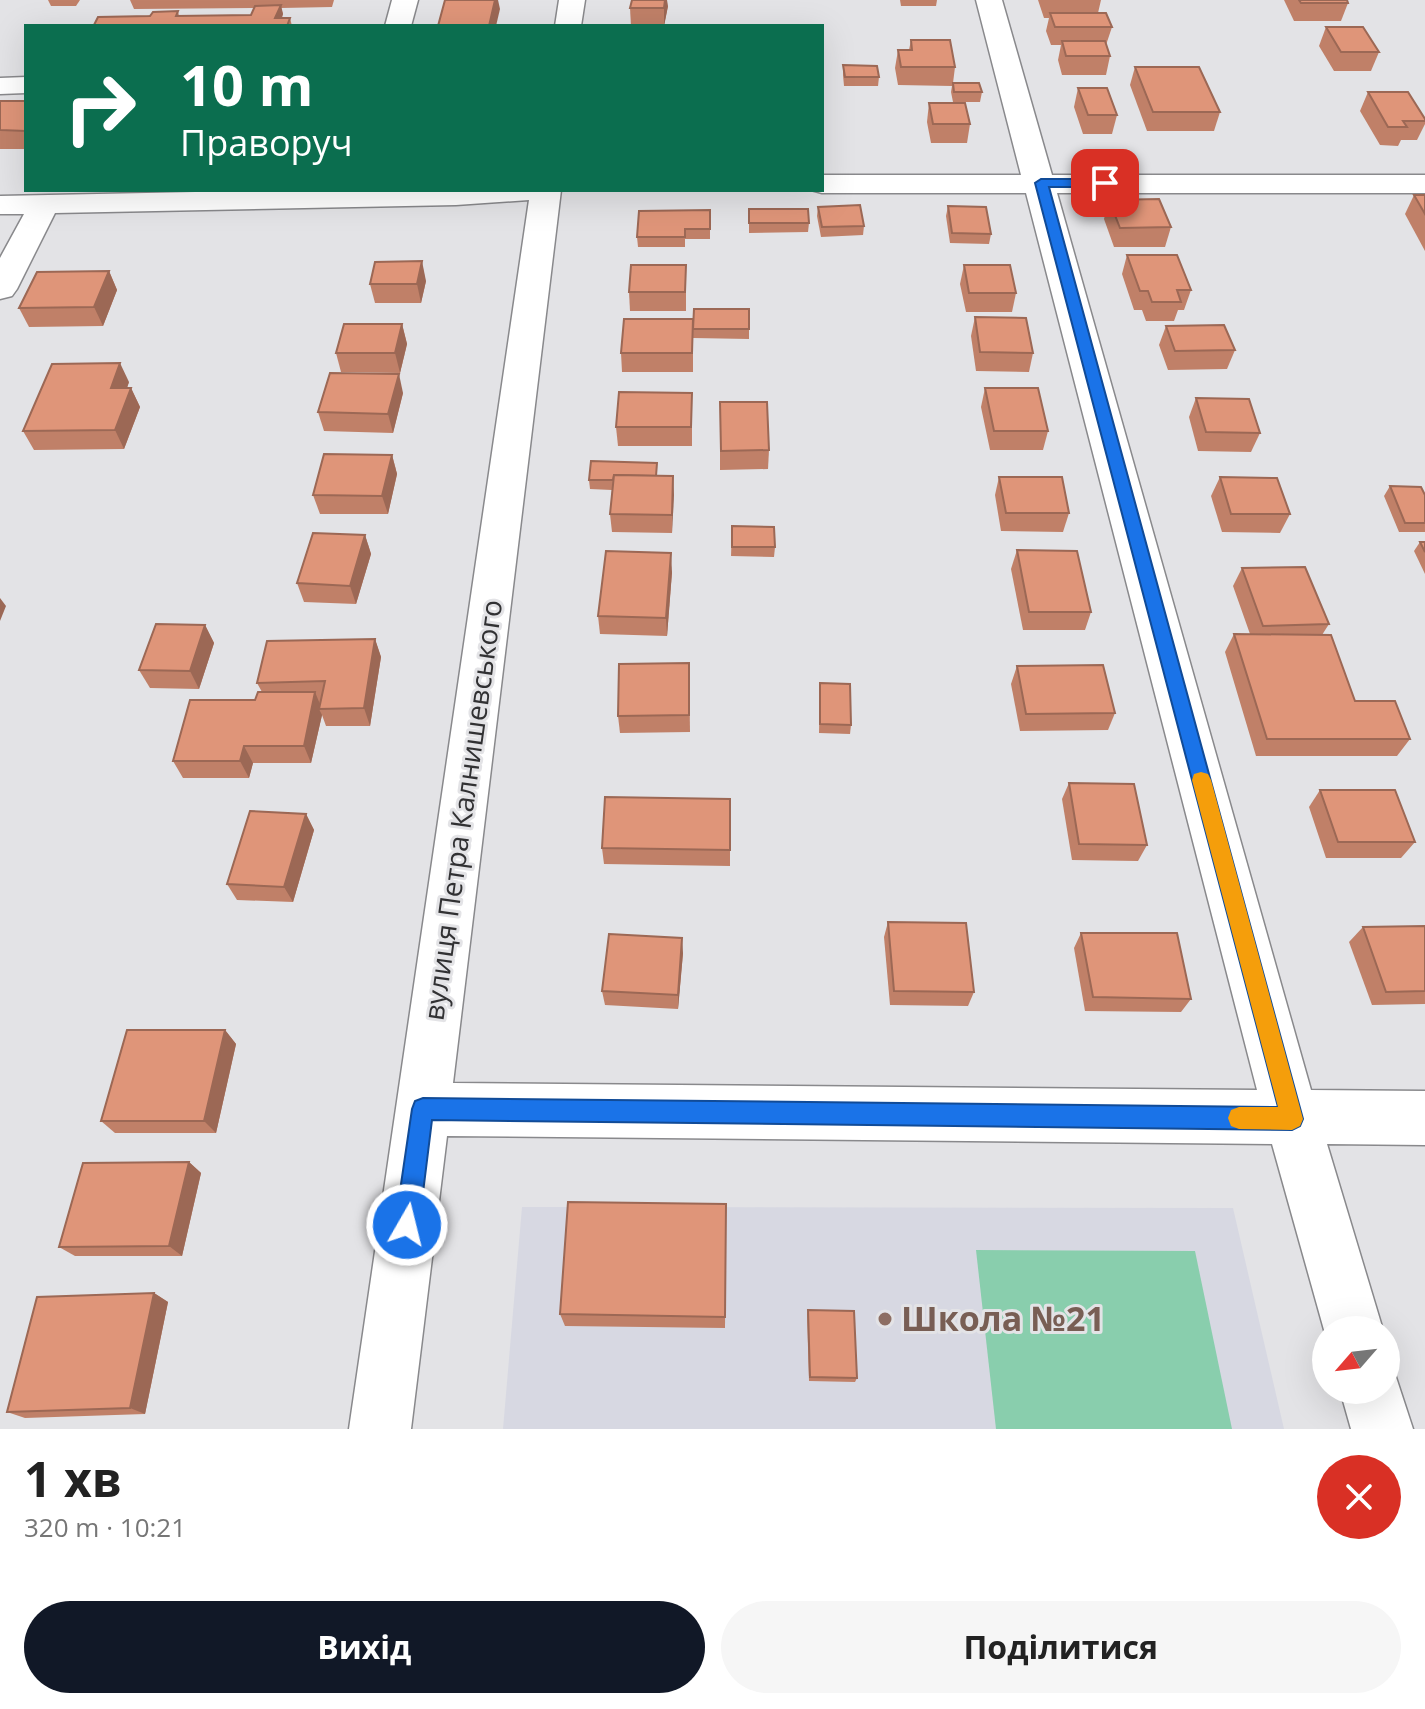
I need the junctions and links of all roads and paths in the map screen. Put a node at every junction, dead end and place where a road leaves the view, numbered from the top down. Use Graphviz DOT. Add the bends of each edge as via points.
graph roads {
  1 [pos="405,0"];
  2 [pos="572,0"];
  3 [pos="989,0"];
  4 [pos="399,24"];
  5 [pos="568,24"];
  6 [pos="24,85"];
  7 [pos="0,86"];
  8 [pos="1041,183"];
  9 [pos="824,184"];
  10 [pos="1425,184"];
  11 [pos="516,192"];
  12 [pos="546,192"];
  13 [pos="0,205"];
  14 [pos="44,205"];
  15 [pos="0,289"];
  16 [pos="423,1109"];
  17 [pos="1425,1118"];
  18 [pos="1292,1119"];
  19 [pos="1349,1316"];
  20 [pos="1375,1404"];
  21 [pos="380,1429"];
  22 [pos="1382,1429"];
  1 -- 4 [label="street"];
  2 -- 5 [label="street"];
  3 -- 8 [label="street"];
  6 -- 7 [label="street"];
  8 -- 9 [label="street"];
  8 -- 10 [label="street"];
  8 -- 18 [label="street"];
  11 -- 14 [label="street"];
  12 -- 16 [label="street, вулиця Петра Калнишевського"];
  13 -- 14 [label="street"];
  14 -- 15 [label="street"];
  16 -- 18 [label="street"];
  16 -- 21 [label="street, вулиця Петра Калнишевського"];
  17 -- 18 [label="street"];
  18 -- 19 [label="street"];
  20 -- 22 [label="street"];
}
